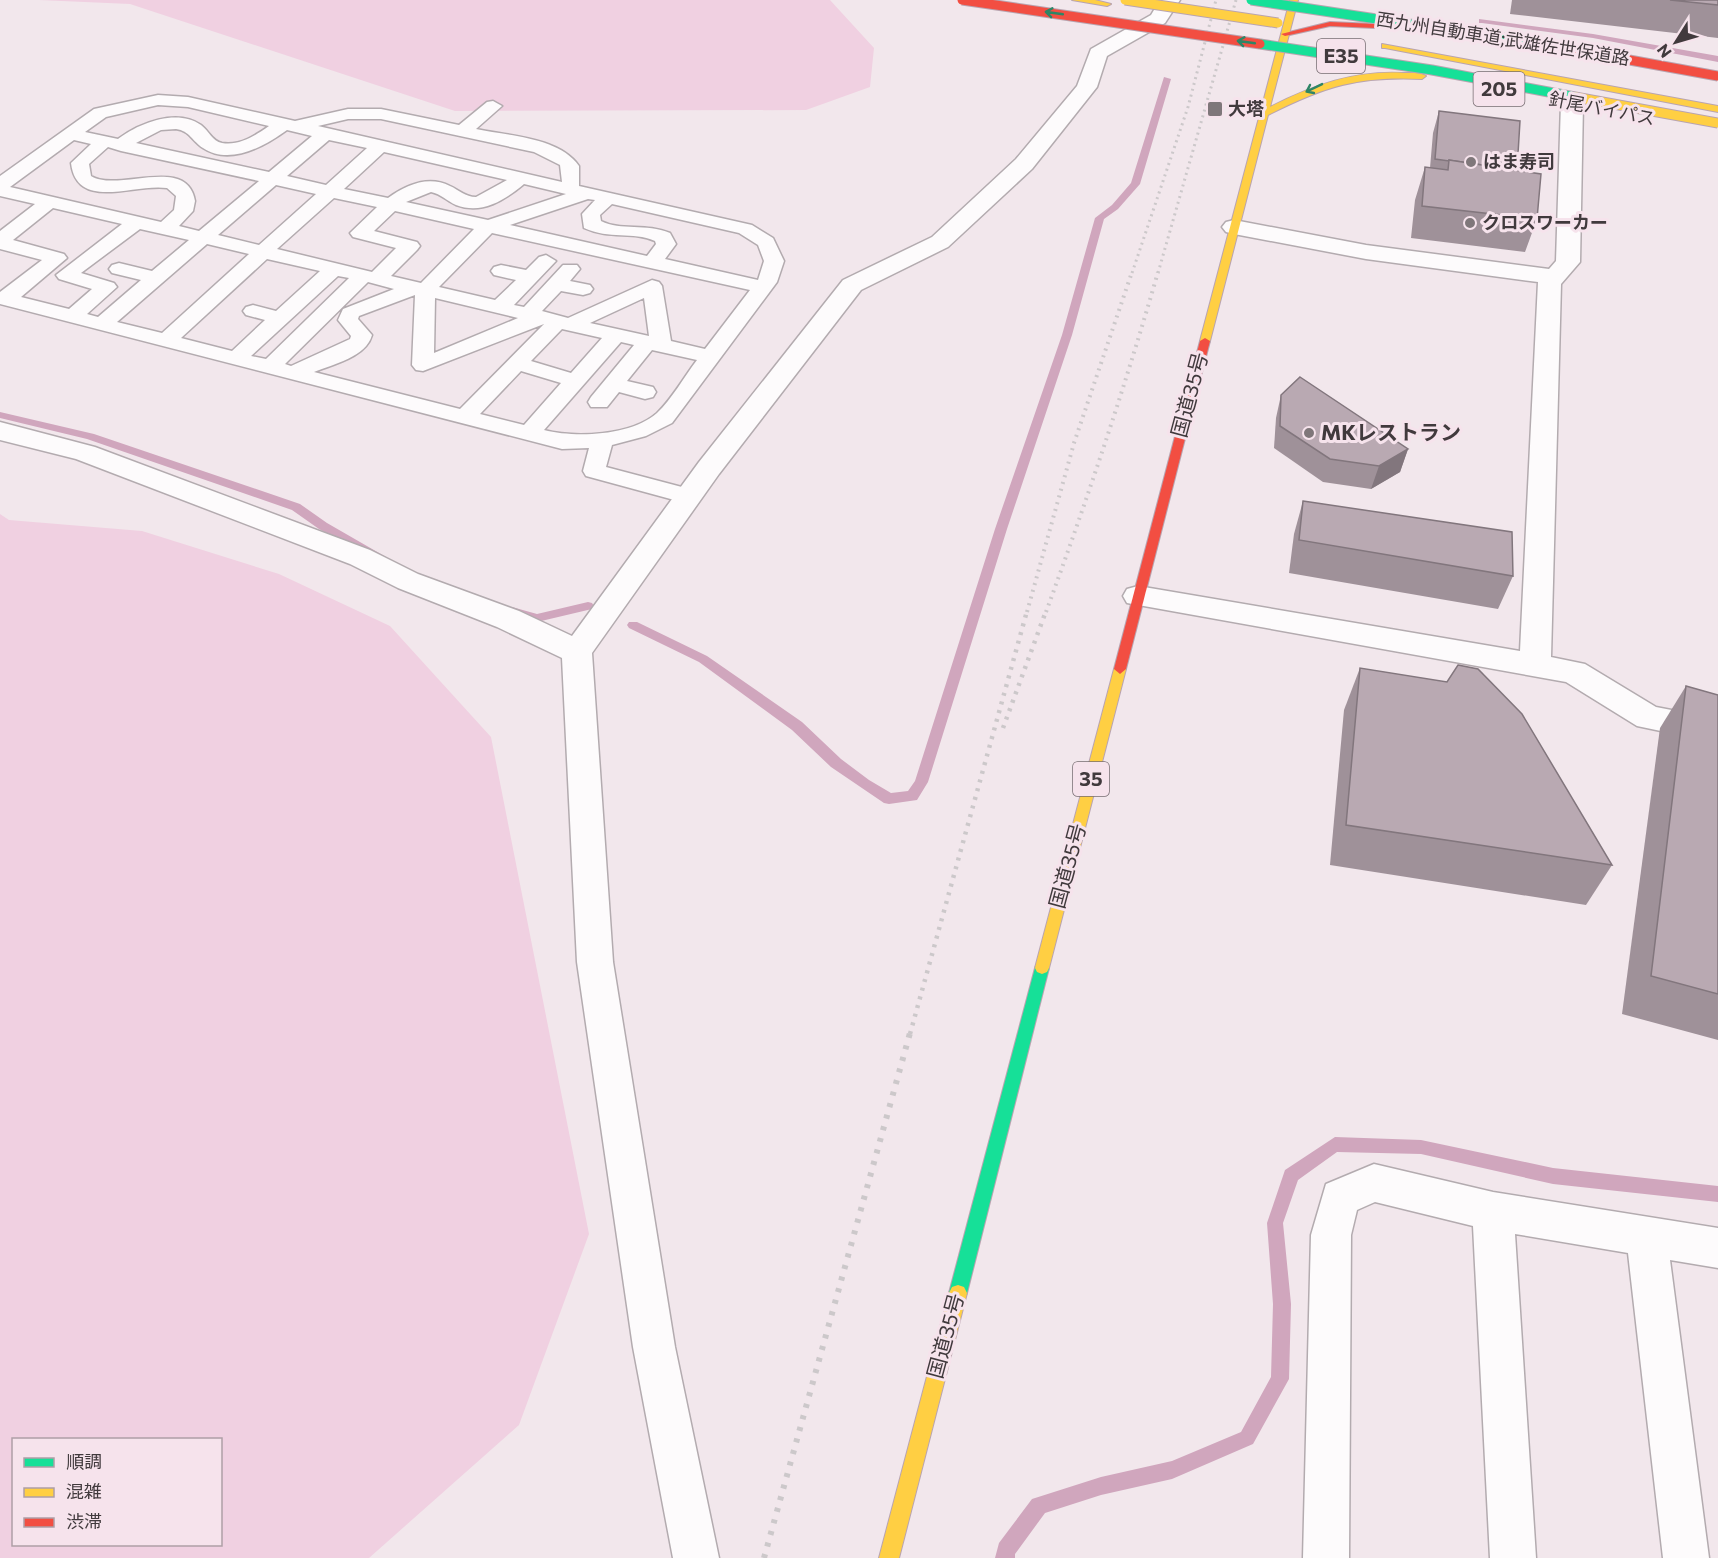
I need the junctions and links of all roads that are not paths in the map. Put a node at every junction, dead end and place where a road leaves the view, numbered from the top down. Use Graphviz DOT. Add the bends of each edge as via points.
graph roads {
  1 [pos="962,0"];
  2 [pos="1076,0"];
  3 [pos="1125,0"];
  4 [pos="1170,0"];
  5 [pos="1251,0"];
  6 [pos="1294,0"];
  7 [pos="1351,0"];
  8 [pos="1286,34"];
  9 [pos="1444,36"];
  10 [pos="1331,38"];
  11 [pos="1383,44"];
  12 [pos="1718,76"];
  13 [pos="1432,77"];
  14 [pos="1718,85"];
  15 [pos="1718,101"];
  16 [pos="1572,103"];
  17 [pos="493,106"];
  18 [pos="1718,109"];
  19 [pos="1264,114"];
  20 [pos="1718,123"];
  21 [pos="290,125"];
  22 [pos="1718,131"];
  23 [pos="462,132"];
  24 [pos="326,133"];
  25 [pos="70,134"];
  26 [pos="112,144"];
  27 [pos="380,146"];
  28 [pos="521,178"];
  29 [pos="271,179"];
  30 [pos="0,185"];
  31 [pos="0,190"];
  32 [pos="578,191"];
  33 [pos="329,192"];
  34 [pos="608,198"];
  35 [pos="49,202"];
  36 [pos="392,206"];
  37 [pos="136,223"];
  38 [pos="488,227"];
  39 [pos="1234,227"];
  40 [pos="164,229"];
  41 [pos="202,238"];
  42 [pos="0,242"];
  43 [pos="263,252"];
  44 [pos="546,261"];
  45 [pos="652,263"];
  46 [pos="119,269"];
  47 [pos="334,269"];
  48 [pos="501,271"];
  49 [pos="1555,277"];
  50 [pos="155,278"];
  51 [pos="370,278"];
  52 [pos="530,278"];
  53 [pos="763,287"];
  54 [pos="420,289"];
  55 [pos="583,289"];
  56 [pos="3,298"];
  57 [pos="499,308"];
  58 [pos="253,311"];
  59 [pos="73,316"];
  60 [pos="281,318"];
  61 [pos="548,320"];
  62 [pos="102,324"];
  63 [pos="307,330"];
  64 [pos="616,335"];
  65 [pos="333,337"];
  66 [pos="166,340"];
  67 [pos="654,344"];
  68 [pos="710,357"];
  69 [pos="236,358"];
  70 [pos="517,363"];
  71 [pos="270,367"];
  72 [pos="293,373"];
  73 [pos="576,381"];
  74 [pos="613,384"];
  75 [pos="645,392"];
  76 [pos="599,402"];
  77 [pos="465,417"];
  78 [pos="0,431"];
  79 [pos="529,433"];
  80 [pos="602,442"];
  81 [pos="688,496"];
  82 [pos="1138,596"];
  83 [pos="576,652"];
  84 [pos="1535,666"];
  85 [pos="1718,731"];
  86 [pos="1492,1211"];
  87 [pos="1647,1238"];
  88 [pos="1718,1248"];
  89 [pos="696,1558"];
  90 [pos="889,1558"];
  91 [pos="1326,1558"];
  92 [pos="1513,1558"];
  93 [pos="1686,1558"];
  20 -- 1 [label="highway, 西九州自動車道;武雄佐世保道路 / E35, one-way, bridge" via="1432,70"];
  2 -- 10 [label="highway"];
  3 -- 11 [label="highway, 205, bridge"];
  4 -- 81 [label="street" via="1158,19 1098,53 1087,87 1024,164 940,242 852,285"];
  5 -- 12 [label="highway, 西九州自動車道;武雄佐世保道路 / E35, bridge"];
  6 -- 8 [label="highway, 国道35号 / 35"];
  7 -- 9 [label="highway" via="1404,25"];
  8 -- 9 [label="highway, 205" via="1310,25 1347,22"];
  8 -- 13 [label="highway, 針尾バイパス / 205" via="1308,48 1348,61"];
  8 -- 19 [label="highway, 国道35号 / 35"];
  9 -- 14 [label="highway, 205"];
  11 -- 15 [label="highway, 205"];
  11 -- 18 [label="highway"];
  13 -- 16 [label="highway, 針尾バイパス / 205"];
  13 -- 19 [label="highway, one-way" via="1386,72 1356,74 1330,80"];
  16 -- 22 [label="highway, 針尾バイパス / 205"];
  16 -- 49 [label="street" via="1568,262"];
  17 -- 23 [label="lane"];
  19 -- 39 [label="highway, 国道35号 / 35"];
  21 -- 23 [label="lane" via="348,114 381,114"];
  21 -- 24 [label="lane"];
  21 -- 25 [label="lane" via="188,102 158,100 100,114"];
  21 -- 26 [label="lane" via="260,141 230,148 206,144 195,129 177,124 148,128"];
  23 -- 32 [label="lane" via="559,155 570,164"];
  24 -- 27 [label="lane"];
  24 -- 29 [label="lane"];
  25 -- 26 [label="lane"];
  25 -- 30 [label="lane"];
  26 -- 29 [label="lane"];
  26 -- 40 [label="lane" via="80,163 82,178 104,187 150,182 177,186 187,203 182,214"];
  27 -- 28 [label="lane"];
  27 -- 33 [label="lane"];
  28 -- 32 [label="lane"];
  28 -- 36 [label="lane" via="485,201 460,200 436,186 408,193"];
  29 -- 33 [label="lane"];
  29 -- 41 [label="lane"];
  31 -- 35 [label="lane"];
  32 -- 34 [label="lane"];
  32 -- 38 [label="lane"];
  33 -- 36 [label="lane"];
  33 -- 43 [label="lane"];
  34 -- 45 [label="lane" via="591,214 591,224 617,234 642,230 663,237 666,244"];
  34 -- 53 [label="lane" via="745,229 766,242 774,261"];
  35 -- 37 [label="lane"];
  35 -- 42 [label="lane"];
  36 -- 38 [label="lane"];
  36 -- 51 [label="lane" via="360,233 410,246"];
  37 -- 40 [label="lane"];
  37 -- 59 [label="lane" via="66,275 107,287"];
  38 -- 45 [label="lane"];
  38 -- 54 [label="lane"];
  39 -- 49 [label="street" via="1366,252"];
  39 -- 82 [label="highway, 国道35号 / 35"];
  40 -- 41 [label="lane"];
  41 -- 43 [label="lane"];
  41 -- 50 [label="lane"];
  42 -- 56 [label="lane" via="57,258"];
  43 -- 47 [label="lane"];
  43 -- 66 [label="lane"];
  44 -- 52 [label="lane"];
  45 -- 53 [label="lane"];
  46 -- 50 [label="lane"];
  47 -- 51 [label="lane"];
  47 -- 60 [label="lane"];
  48 -- 52 [label="lane"];
  49 -- 84 [label="street" via="1549,283"];
  50 -- 62 [label="lane"];
  51 -- 54 [label="lane"];
  51 -- 63 [label="lane"];
  52 -- 57 [label="lane"];
  53 -- 68 [label="lane"];
  54 -- 57 [label="lane"];
  54 -- 61 [label="lane" via="423,365"];
  54 -- 72 [label="lane" via="357,308 348,320 362,335 360,342"];
  55 -- 61 [label="lane" via="564,276"];
  56 -- 59 [label="lane"];
  57 -- 61 [label="lane"];
  58 -- 60 [label="lane"];
  59 -- 62 [label="lane"];
  60 -- 69 [label="lane"];
  61 -- 64 [label="lane"];
  61 -- 67 [label="lane" via="652,286"];
  61 -- 70 [label="lane"];
  62 -- 66 [label="lane"];
  63 -- 65 [label="lane"];
  63 -- 71 [label="lane"];
  64 -- 67 [label="lane"];
  64 -- 73 [label="lane"];
  66 -- 69 [label="lane"];
  67 -- 68 [label="lane"];
  67 -- 74 [label="lane"];
  68 -- 80 [label="lane" via="663,418 640,432"];
  69 -- 71 [label="lane"];
  70 -- 73 [label="lane"];
  70 -- 77 [label="lane"];
  71 -- 72 [label="lane"];
  72 -- 77 [label="lane"];
  73 -- 79 [label="lane"];
  74 -- 75 [label="lane"];
  74 -- 76 [label="lane"];
  77 -- 79 [label="lane"];
  78 -- 83 [label="street" via="85,453 349,553 408,581 508,619"];
  79 -- 80 [label="lane" via="562,442"];
  80 -- 81 [label="lane" via="594,471"];
  81 -- 83 [label="street"];
  82 -- 84 [label="street"];
  82 -- 90 [label="highway, 国道35号 / 35"];
  83 -- 89 [label="street" via="595,962 654,1347"];
  84 -- 85 [label="street" via="1574,672 1648,718"];
  86 -- 87 [label="street"];
  86 -- 91 [label="street" via="1374,1183 1340,1198 1331,1235"];
  86 -- 92 [label="street"];
  87 -- 88 [label="street"];
  87 -- 93 [label="street"];
}
